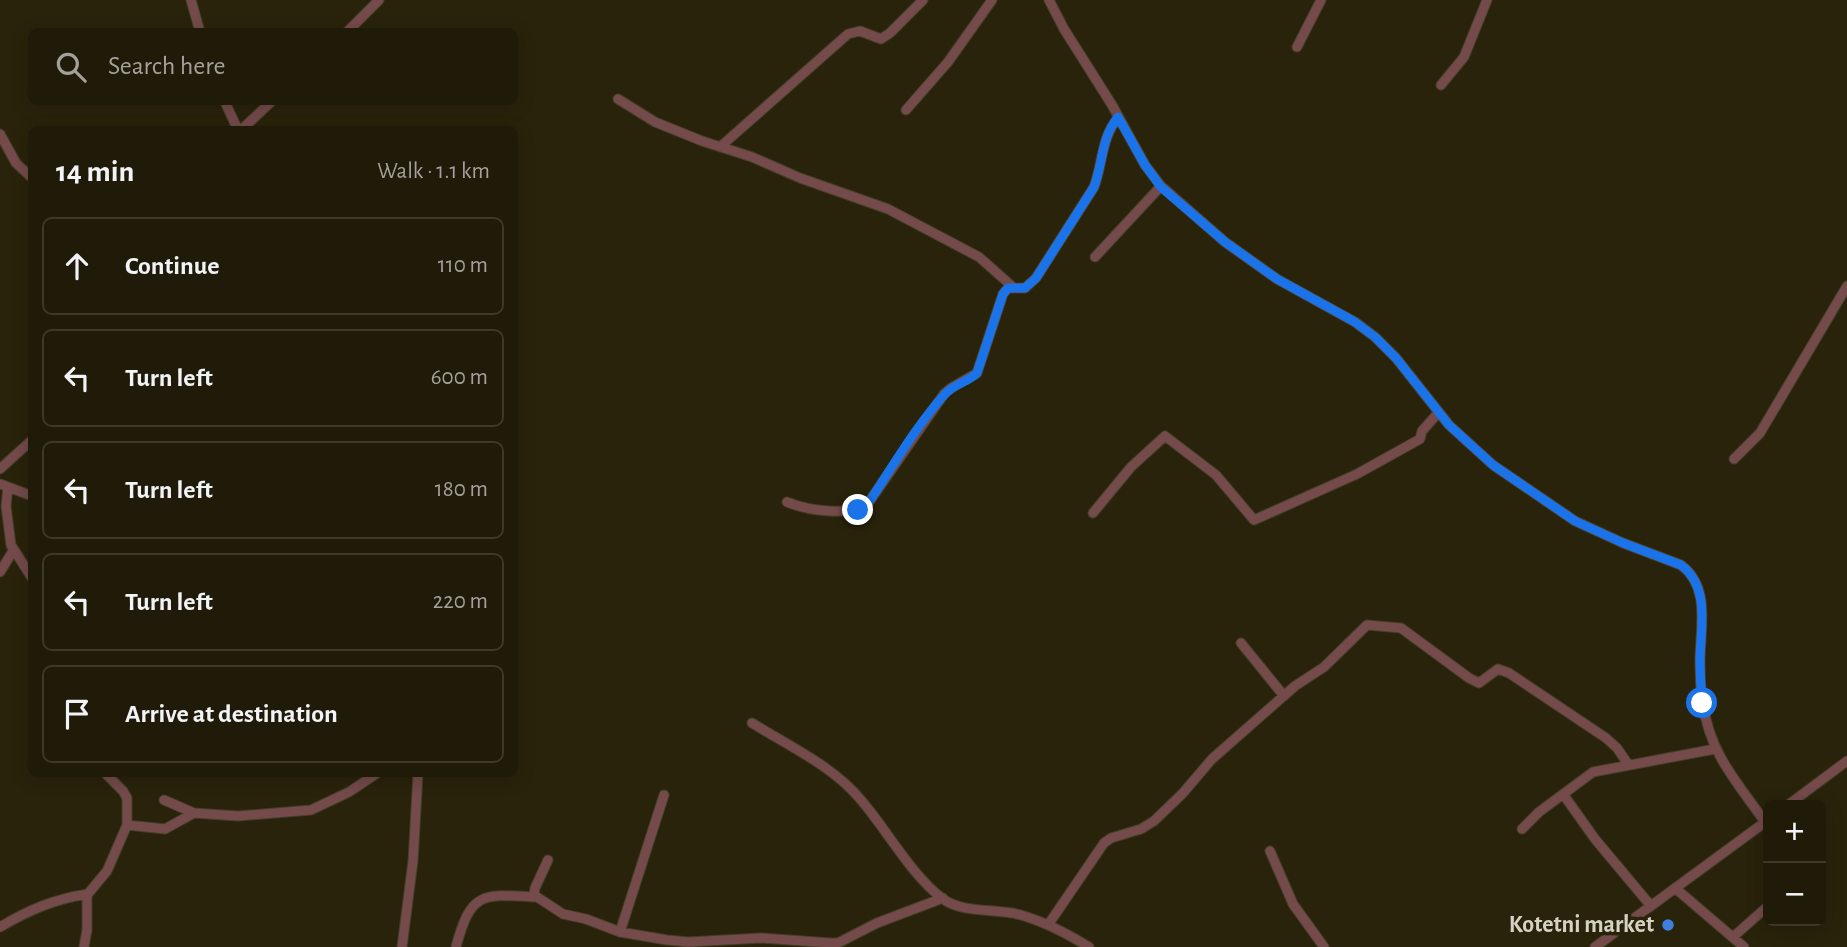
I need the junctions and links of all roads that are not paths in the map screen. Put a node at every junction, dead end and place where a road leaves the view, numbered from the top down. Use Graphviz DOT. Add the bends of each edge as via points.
graph roads {
  1 [pos="191,0"];
  2 [pos="379,0"];
  3 [pos="923,0"];
  4 [pos="992,0"];
  5 [pos="1049,0"];
  6 [pos="1321,0"];
  7 [pos="1488,0"];
  8 [pos="199,28"];
  9 [pos="351,28"];
  10 [pos="1297,47"];
  11 [pos="1441,85"];
  12 [pos="618,99"];
  13 [pos="227,105"];
  14 [pos="268,105"];
  15 [pos="906,110"];
  16 [pos="1118,117"];
  17 [pos="238,126"];
  18 [pos="244,126"];
  19 [pos="0,134"];
  20 [pos="720,147"];
  21 [pos="28,174"];
  22 [pos="1161,187"];
  23 [pos="1095,257"];
  24 [pos="1847,286"];
  25 [pos="1014,288"];
  26 [pos="1438,412"];
  27 [pos="28,444"];
  28 [pos="1734,459"];
  29 [pos="0,470"];
  30 [pos="4,485"];
  31 [pos="28,494"];
  32 [pos="787,502"];
  33 [pos="1093,513"];
  34 [pos="13,551"];
  35 [pos="0,572"];
  36 [pos="28,572"];
  37 [pos="1241,643"];
  38 [pos="1284,696"];
  39 [pos="752,723"];
  40 [pos="1715,749"];
  41 [pos="1628,764"];
  42 [pos="1846,765"];
  43 [pos="109,777"];
  44 [pos="372,777"];
  45 [pos="418,777"];
  46 [pos="1563,794"];
  47 [pos="664,795"];
  48 [pos="164,800"];
  49 [pos="1795,800"];
  50 [pos="194,813"];
  51 [pos="1763,815"];
  52 [pos="1763,824"];
  53 [pos="127,825"];
  54 [pos="1522,829"];
  55 [pos="1270,851"];
  56 [pos="548,860"];
  57 [pos="1675,888"];
  58 [pos="88,894"];
  59 [pos="536,897"];
  60 [pos="943,898"];
  61 [pos="1651,906"];
  62 [pos="1763,910"];
  63 [pos="1048,925"];
  64 [pos="0,927"];
  65 [pos="620,932"];
  66 [pos="1733,937"];
  67 [pos="816,945"];
  68 [pos="1322,946"];
  69 [pos="83,947"];
  70 [pos="402,947"];
  71 [pos="456,947"];
  72 [pos="1089,947"];
  73 [pos="1595,947"];
  74 [pos="1745,947"];
  1 -- 8 [label="street"];
  2 -- 9 [label="street"];
  3 -- 20 [label="street" via="881,39 860,31 848,34"];
  4 -- 15 [label="street" via="948,62"];
  5 -- 16 [label="street"];
  6 -- 10 [label="street"];
  7 -- 11 [label="street" via="1464,57"];
  12 -- 20 [label="street" via="655,122"];
  13 -- 17 [label="street"];
  14 -- 18 [label="street"];
  16 -- 22 [label="street"];
  16 -- 25 [label="street" via="1107,134 1094,187 1036,278 1025,288"];
  19 -- 21 [label="street"];
  20 -- 25 [label="street" via="888,209 979,257"];
  22 -- 23 [label="street"];
  22 -- 26 [label="street" via="1277,279 1375,337"];
  24 -- 28 [label="street" via="1760,433"];
  25 -- 32 [label="street" via="1003,294 977,373 944,394 864,507 850,511 804,508"];
  26 -- 33 [label="street" via="1420,439 1357,474 1254,520 1216,475 1165,436 1131,467"];
  26 -- 40 [label="street" via="1493,465 1575,521 1689,571 1699,589 1702,703"];
  27 -- 29 [label="street"];
  30 -- 31 [label="street"];
  30 -- 34 [label="street"];
  34 -- 35 [label="street"];
  34 -- 36 [label="street"];
  37 -- 38 [label="street"];
  38 -- 41 [label="street" via="1324,667 1362,628 1401,628 1479,683 1498,669 1509,673 1606,738"];
  38 -- 63 [label="street" via="1212,759 1154,821 1104,843"];
  39 -- 60 [label="street" via="851,788"];
  40 -- 41 [label="street"];
  40 -- 51 [label="street"];
  41 -- 46 [label="street" via="1593,772"];
  42 -- 49 [label="street"];
  43 -- 53 [label="street" via="127,798"];
  44 -- 50 [label="street" via="311,810 238,817"];
  45 -- 70 [label="street"];
  46 -- 54 [label="street"];
  46 -- 61 [label="street"];
  47 -- 65 [label="street"];
  48 -- 50 [label="street"];
  50 -- 53 [label="street" via="165,830"];
  52 -- 57 [label="street"];
  53 -- 58 [label="street" via="107,871"];
  55 -- 68 [label="street" via="1293,904"];
  56 -- 59 [label="street" via="535,888"];
  57 -- 61 [label="street"];
  57 -- 66 [label="street"];
  58 -- 64 [label="street" via="52,901"];
  58 -- 69 [label="street"];
  59 -- 65 [label="street" via="563,914"];
  59 -- 71 [label="street" via="493,895 474,903 463,920"];
  60 -- 63 [label="street"];
  60 -- 67 [label="street" via="838,943"];
  61 -- 73 [label="street"];
  62 -- 66 [label="street"];
  63 -- 72 [label="street"];
  65 -- 67 [label="street" via="688,942 761,938"];
  66 -- 74 [label="street"];
}
